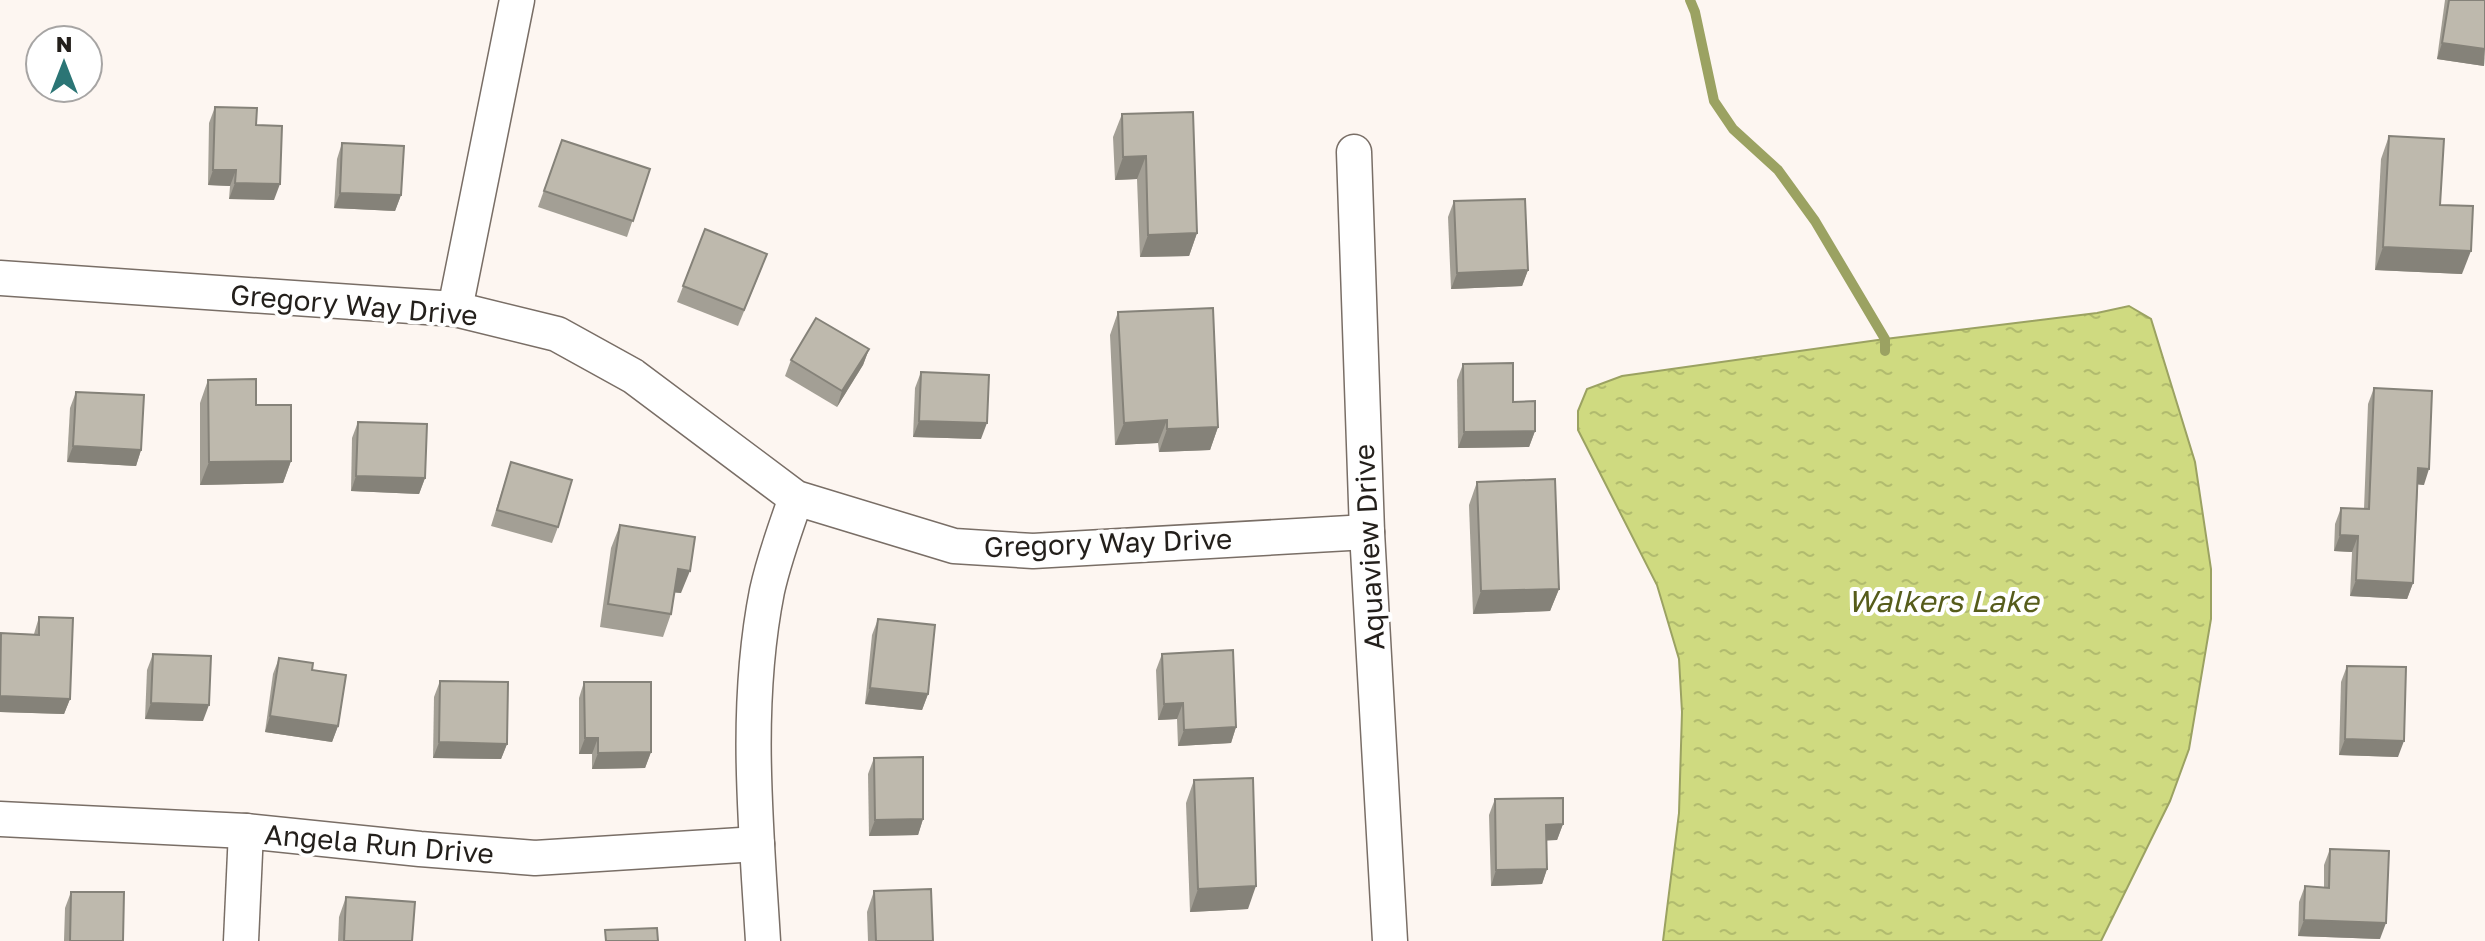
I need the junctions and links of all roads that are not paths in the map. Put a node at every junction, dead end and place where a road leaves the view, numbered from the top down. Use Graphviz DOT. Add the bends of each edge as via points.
graph roads {
  1 [pos="517,0"];
  2 [pos="1354,152"];
  3 [pos="0,278"];
  4 [pos="455,309"];
  5 [pos="796,498"];
  6 [pos="1367,532"];
  7 [pos="0,819"];
  8 [pos="246,831"];
  9 [pos="757,844"];
  10 [pos="241,941"];
  11 [pos="763,941"];
  12 [pos="1390,941"];
  1 -- 4 [label="street"];
  2 -- 6 [label="street, Aquaview Drive"];
  3 -- 4 [label="street, Gregory Way Drive"];
  4 -- 5 [label="street, Gregory Way Drive" via="557,334 633,376"];
  5 -- 6 [label="street, Gregory Way Drive" via="954,546 1033,551"];
  5 -- 9 [label="street" via="778,546 763,621 753,761"];
  6 -- 12 [label="street, Aquaview Drive"];
  7 -- 8 [label="street, Angela Run Drive"];
  8 -- 9 [label="street, Angela Run Drive" via="535,858"];
  8 -- 10 [label="street"];
  9 -- 11 [label="street"];
}
